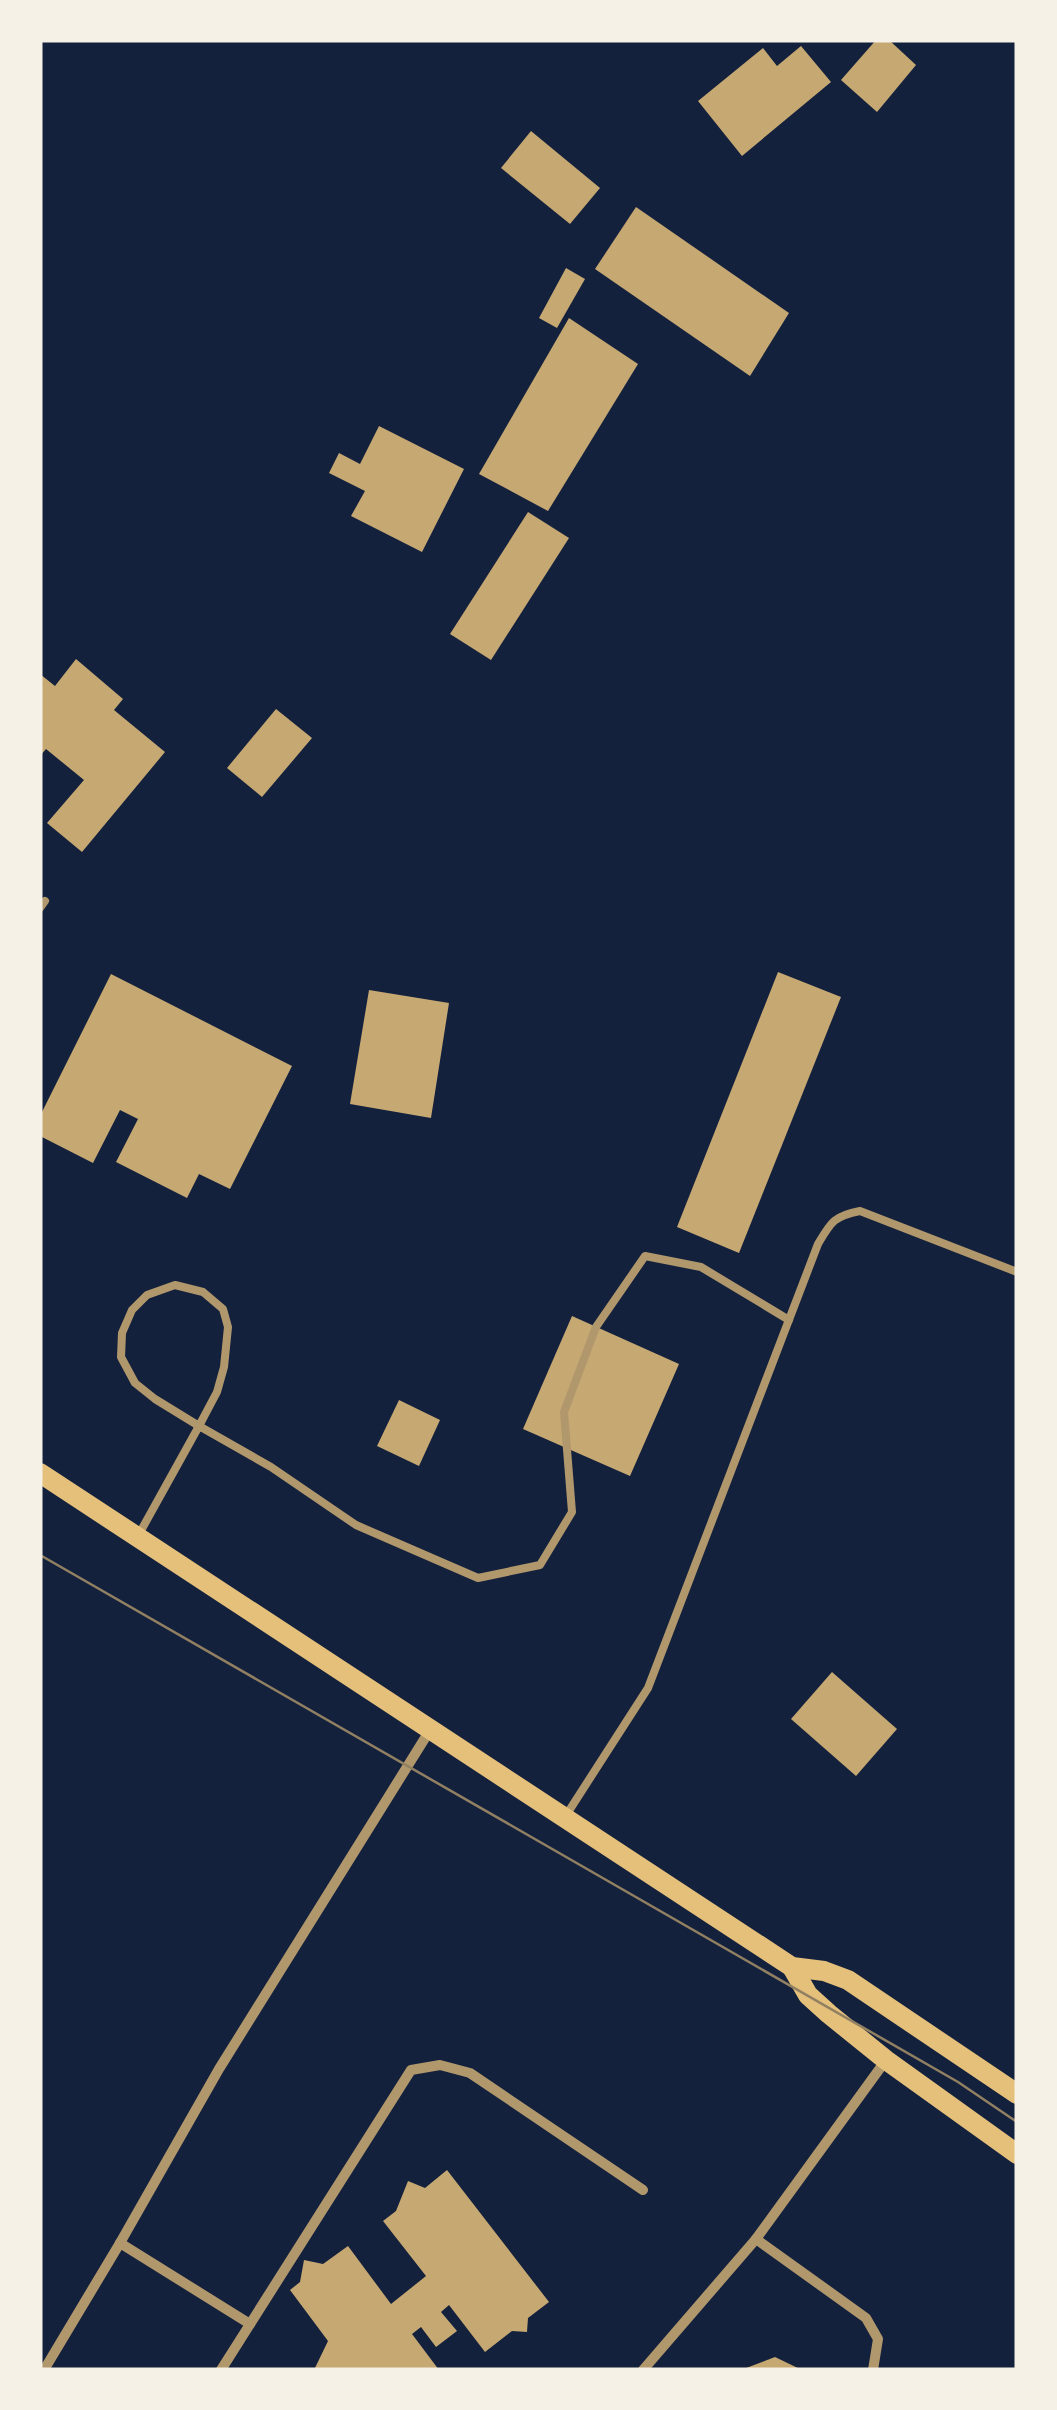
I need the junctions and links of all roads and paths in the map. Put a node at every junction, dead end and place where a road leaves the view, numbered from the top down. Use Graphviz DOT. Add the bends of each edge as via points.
graph roads {
  1 [pos="1017,1272"];
  2 [pos="789,1320"];
  3 [pos="199,1426"];
  4 [pos="40,1472"];
  5 [pos="138,1536"];
  6 [pos="430,1730"];
  7 [pos="565,1817"];
  8 [pos="792,1967"];
  9 [pos="886,2060"];
  10 [pos="1017,2094"];
  11 [pos="1017,2154"];
  12 [pos="643,2190"];
  13 [pos="756,2238"];
  14 [pos="120,2243"];
  15 [pos="250,2324"];
  16 [pos="44,2370"];
  17 [pos="220,2370"];
  18 [pos="643,2370"];
  19 [pos="873,2370"];
  1 -- 2 [label="lane" via="860,1210 830,1223"];
  2 -- 3 [label="lane" via="701,1266 645,1256 596,1327 564,1412 572,1512 540,1564 478,1578 356,1525"];
  2 -- 7 [label="lane" via="648,1688"];
  3 -- 3 [label="lane" via="221,1379 228,1328 222,1308 203,1292 160,1288 132,1310 120,1358 135,1383"];
  3 -- 5 [label="lane"];
  4 -- 5 [label="main road"];
  5 -- 6 [label="main road"];
  6 -- 7 [label="main road"];
  6 -- 14 [label="street" via="219,2069"];
  7 -- 8 [label="main road"];
  8 -- 9 [label="main road" via="808,1995"];
  8 -- 10 [label="main road" via="848,1980"];
  9 -- 11 [label="main road"];
  9 -- 13 [label="street"];
  12 -- 15 [label="street" via="470,2072 440,2065 411,2070"];
  13 -- 18 [label="street"];
  13 -- 19 [label="street" via="866,2318 878,2339"];
  14 -- 15 [label="street"];
  14 -- 16 [label="street"];
  15 -- 17 [label="street"];
}
